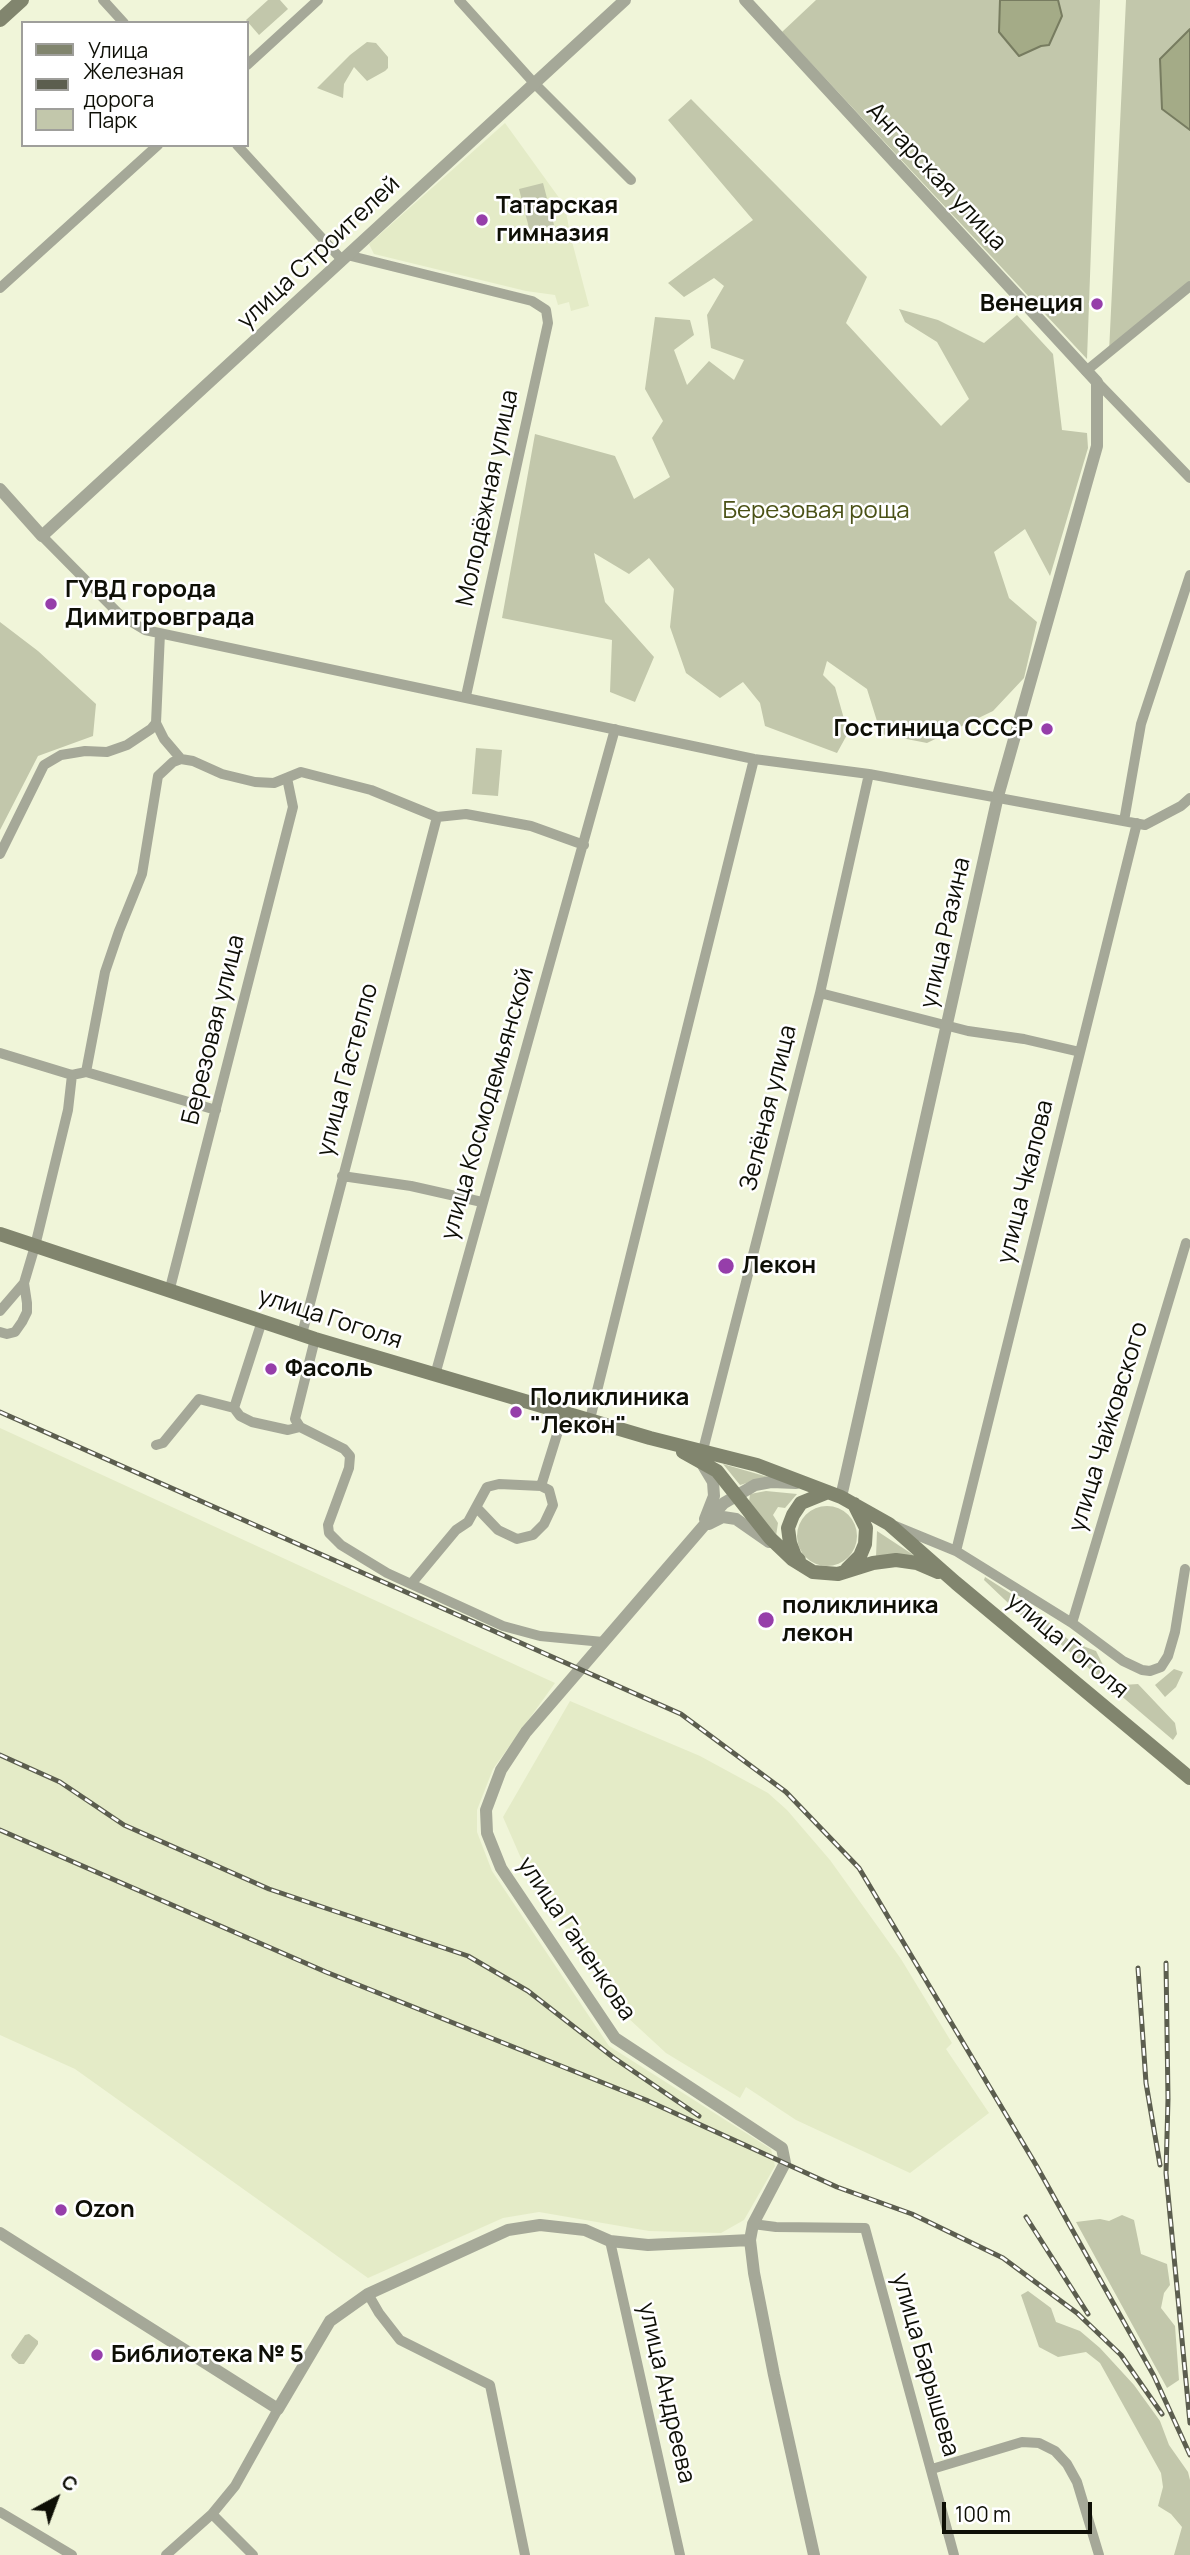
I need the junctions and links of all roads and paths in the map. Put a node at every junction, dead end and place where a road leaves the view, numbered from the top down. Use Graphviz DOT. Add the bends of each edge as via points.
graph roads {
  1 [pos="22,0"];
  2 [pos="103,0"];
  3 [pos="318,0"];
  4 [pos="459,0"];
  5 [pos="625,0"];
  6 [pos="745,0"];
  7 [pos="0,20"];
  8 [pos="122,21"];
  9 [pos="248,64"];
  10 [pos="534,83"];
  11 [pos="156,147"];
  12 [pos="239,147"];
  13 [pos="631,180"];
  14 [pos="345,258"];
  15 [pos="1190,286"];
  16 [pos="0,288"];
  17 [pos="1086,371"];
  18 [pos="1097,382"];
  19 [pos="1187,471"];
  20 [pos="0,489"];
  21 [pos="42,536"];
  22 [pos="1190,575"];
  23 [pos="160,633"];
  24 [pos="466,696"];
  25 [pos="156,723"];
  26 [pos="615,729"];
  27 [pos="181,758"];
  28 [pos="754,759"];
  29 [pos="869,774"];
  30 [pos="287,778"];
  31 [pos="998,796"];
  32 [pos="1190,798"];
  33 [pos="436,817"];
  34 [pos="1124,821"];
  35 [pos="1136,823"];
  36 [pos="584,845"];
  37 [pos="0,854"];
  38 [pos="820,993"];
  39 [pos="947,1026"];
  40 [pos="1080,1052"];
  41 [pos="0,1053"];
  42 [pos="86,1072"];
  43 [pos="72,1075"];
  44 [pos="216,1110"];
  45 [pos="342,1176"];
  46 [pos="482,1202"];
  47 [pos="0,1234"];
  48 [pos="1186,1242"];
  49 [pos="35,1246"];
  50 [pos="24,1283"];
  51 [pos="169,1292"];
  52 [pos="0,1311"];
  53 [pos="262,1321"];
  54 [pos="0,1332"];
  55 [pos="309,1336"];
  56 [pos="435,1375"];
  57 [pos="234,1409"];
  58 [pos="564,1412"];
  59 [pos="590,1419"];
  60 [pos="300,1427"];
  61 [pos="156,1445"];
  62 [pos="701,1454"];
  63 [pos="810,1485"];
  64 [pos="541,1486"];
  65 [pos="737,1495"];
  66 [pos="841,1497"];
  67 [pos="477,1507"];
  68 [pos="889,1524"];
  69 [pos="701,1531"];
  70 [pos="956,1551"];
  71 [pos="792,1559"];
  72 [pos="1185,1569"];
  73 [pos="813,1572"];
  74 [pos="838,1574"];
  75 [pos="956,1583"];
  76 [pos="411,1584"];
  77 [pos="1072,1623"];
  78 [pos="603,1642"];
  79 [pos="1190,1778"];
  80 [pos="753,2224"];
  81 [pos="0,2233"];
  82 [pos="750,2239"];
  83 [pos="610,2241"];
  84 [pos="368,2294"];
  85 [pos="278,2409"];
  86 [pos="932,2469"];
  87 [pos="0,2512"];
  88 [pos="212,2514"];
  89 [pos="72,2555"];
  90 [pos="166,2555"];
  91 [pos="253,2555"];
  92 [pos="525,2555"];
  93 [pos="680,2555"];
  94 [pos="814,2555"];
  95 [pos="954,2555"];
  96 [pos="1099,2555"];
  1 -- 7 [label="main road"];
  2 -- 8 [label="street"];
  3 -- 9 [label="street"];
  4 -- 10 [label="street"];
  5 -- 10 [label="street, улица Строителей"];
  6 -- 17 [label="street, Ангарская улица"];
  10 -- 13 [label="street"];
  10 -- 14 [label="street, улица Строителей"];
  11 -- 16 [label="street"];
  12 -- 14 [label="street"];
  14 -- 21 [label="street, улица Строителей"];
  14 -- 24 [label="street, Молодёжная улица" via="532,301 546,310 548,323"];
  15 -- 17 [label="street"];
  17 -- 18 [label="street, Ангарская улица"];
  18 -- 19 [label="street"];
  18 -- 31 [label="street, улица Разина" via="1097,446"];
  20 -- 21 [label="street"];
  21 -- 23 [label="street" via="120,615"];
  22 -- 34 [label="street" via="1141,724"];
  23 -- 24 [label="street"];
  23 -- 25 [label="street"];
  24 -- 26 [label="street"];
  25 -- 27 [label="street"];
  25 -- 37 [label="street" via="127,746 61,755 44,765"];
  26 -- 28 [label="street"];
  26 -- 36 [label="street, улица Космодемьянской"];
  27 -- 30 [label="street" via="255,782"];
  27 -- 42 [label="street" via="158,776 142,874 105,972"];
  28 -- 29 [label="street"];
  28 -- 59 [label="street"];
  29 -- 31 [label="street"];
  29 -- 38 [label="street, Зелёная улица"];
  30 -- 33 [label="street" via="301,772 371,790"];
  30 -- 44 [label="street, Березовая улица" via="293,807"];
  31 -- 34 [label="street"];
  31 -- 39 [label="street, улица Разина"];
  32 -- 35 [label="street" via="1145,825"];
  33 -- 36 [label="street" via="466,814 531,826"];
  33 -- 45 [label="street, улица Гастелло"];
  34 -- 35 [label="street"];
  35 -- 40 [label="street, улица Чкалова"];
  36 -- 46 [label="street, улица Космодемьянской"];
  38 -- 39 [label="street"];
  38 -- 62 [label="street, Зелёная улица"];
  39 -- 40 [label="street"];
  39 -- 66 [label="street, улица Разина"];
  40 -- 70 [label="street, улица Чкалова"];
  41 -- 43 [label="street"];
  42 -- 43 [label="street"];
  42 -- 44 [label="street"];
  43 -- 49 [label="street"];
  44 -- 51 [label="street, Березовая улица"];
  45 -- 46 [label="street"];
  45 -- 55 [label="street, улица Гастелло"];
  46 -- 56 [label="street, улица Космодемьянской"];
  47 -- 49 [label="main road, улица Гоголя"];
  48 -- 77 [label="street, улица Чайковского"];
  49 -- 50 [label="street"];
  49 -- 51 [label="main road, улица Гоголя"];
  50 -- 52 [label="street"];
  50 -- 54 [label="street" via="27,1312 15,1332"];
  51 -- 53 [label="main road, улица Гоголя"];
  53 -- 55 [label="main road, улица Гоголя"];
  53 -- 57 [label="street"];
  55 -- 56 [label="main road, улица Гоголя"];
  55 -- 60 [label="street, улица Гастелло" via="295,1419"];
  56 -- 58 [label="main road, улица Гоголя"];
  57 -- 60 [label="street" via="252,1422 288,1430"];
  57 -- 61 [label="street" via="199,1399 163,1443"];
  58 -- 59 [label="main road, улица Гоголя"];
  58 -- 64 [label="street"];
  59 -- 62 [label="main road, улица Гоголя"];
  60 -- 76 [label="street" via="350,1457 329,1533 341,1545"];
  62 -- 63 [label="main road" via="757,1465"];
  62 -- 65 [label="main road"];
  62 -- 69 [label="street" via="714,1496"];
  63 -- 65 [label="street" via="771,1482"];
  63 -- 66 [label="main road"];
  64 -- 67 [label="street" via="487,1487"];
  64 -- 67 [label="street" via="549,1490 553,1505 533,1535 517,1539 498,1530"];
  65 -- 69 [label="street, улица Ганенкова" via="724,1503"];
  65 -- 71 [label="main road"];
  66 -- 68 [label="main road"];
  66 -- 73 [label="main road" via="801,1503 793,1514 788,1528 795,1556"];
  66 -- 74 [label="main road" via="866,1528 860,1556"];
  67 -- 76 [label="street"];
  68 -- 70 [label="street"];
  68 -- 75 [label="main road"];
  69 -- 71 [label="street" via="723,1517 736,1519"];
  69 -- 78 [label="street, улица Ганенкова"];
  70 -- 77 [label="street"];
  71 -- 73 [label="main road"];
  72 -- 77 [label="street" via="1175,1632 1161,1667 1142,1670 1123,1661"];
  73 -- 74 [label="main road"];
  74 -- 75 [label="main road" via="896,1560 917,1563"];
  75 -- 79 [label="main road, улица Гоголя"];
  76 -- 78 [label="street" via="503,1626 540,1636"];
  78 -- 80 [label="street, улица Ганенкова" via="526,1732 501,1770 486,1810 487,1833 501,1868 615,2038 782,2148 785,2163"];
  80 -- 82 [label="street, улица Ганенкова"];
  80 -- 86 [label="street, улица Барышева" via="865,2228"];
  81 -- 85 [label="street"];
  82 -- 83 [label="street" via="648,2245"];
  82 -- 94 [label="street, улица Ганенкова"];
  83 -- 84 [label="street" via="585,2230 540,2225 508,2231"];
  83 -- 93 [label="street, улица Андреева"];
  84 -- 85 [label="street" via="330,2321"];
  84 -- 92 [label="street" via="400,2340 489,2385"];
  85 -- 88 [label="street" via="235,2486"];
  86 -- 95 [label="street, улица Барышева"];
  86 -- 96 [label="street" via="1022,2442 1039,2443 1055,2451 1077,2482"];
  87 -- 89 [label="street"];
  88 -- 90 [label="street"];
  88 -- 91 [label="street"];
}
